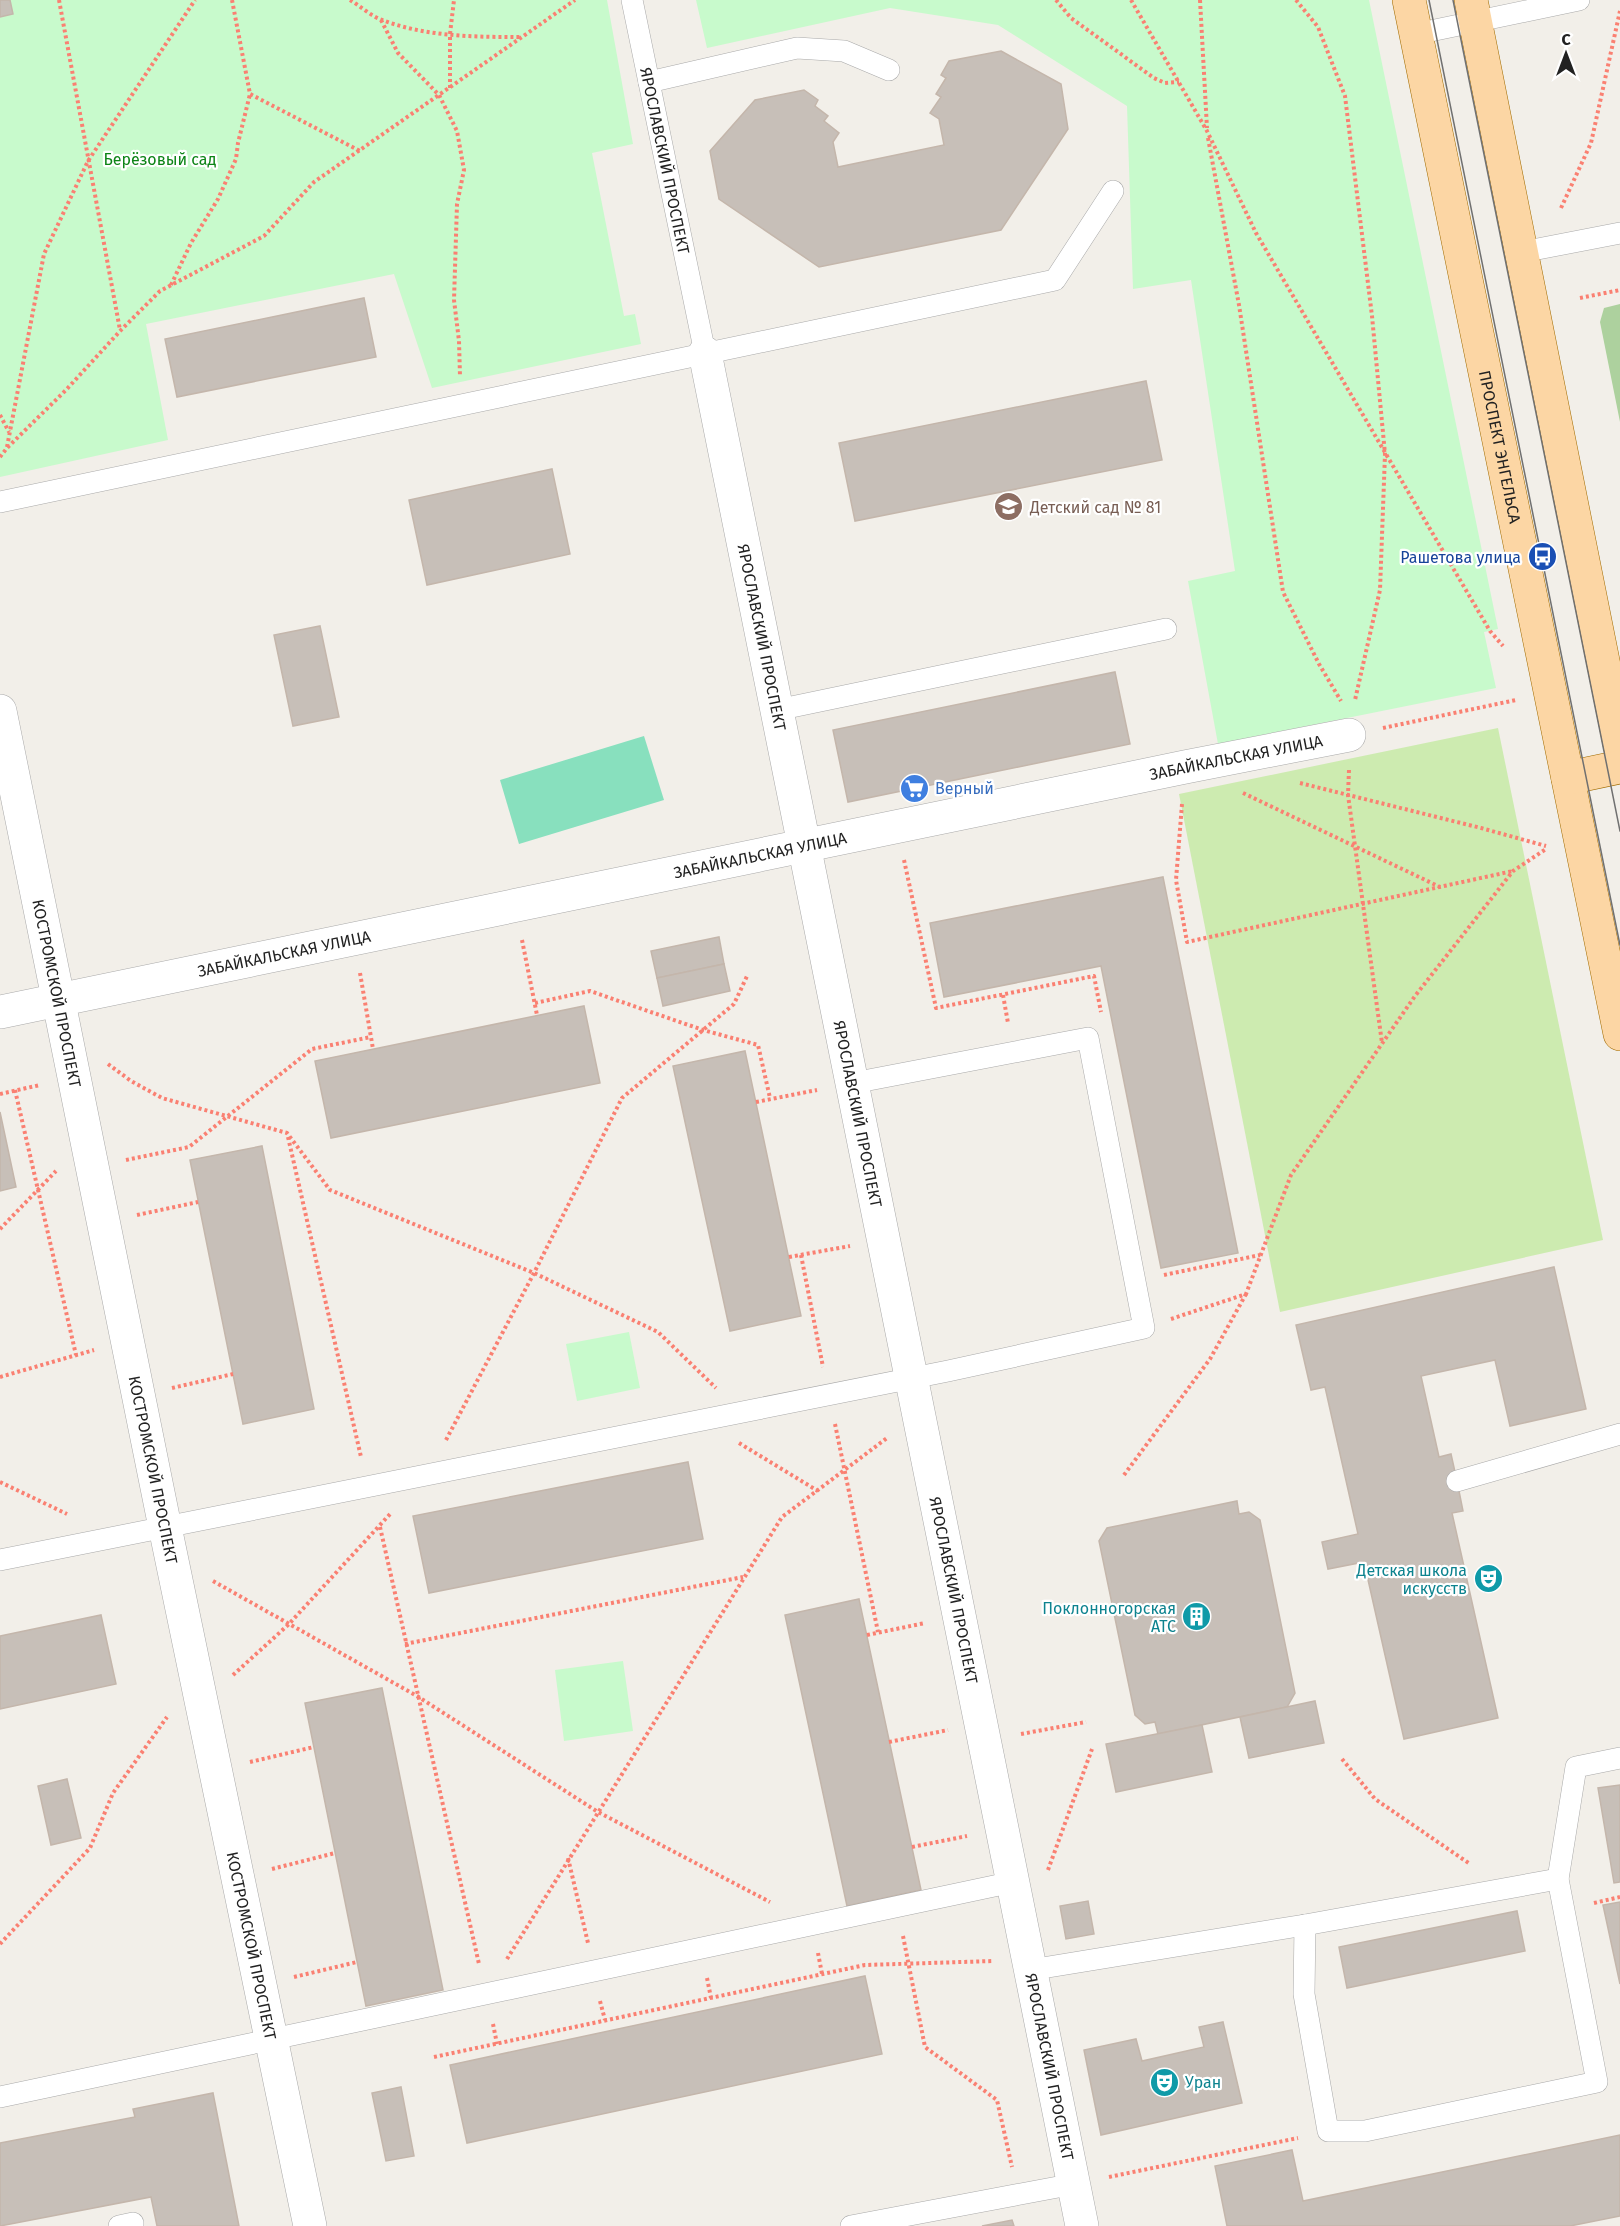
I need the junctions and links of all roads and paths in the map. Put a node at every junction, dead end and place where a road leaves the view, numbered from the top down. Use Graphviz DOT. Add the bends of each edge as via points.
graph roads {
  1 [pos="59,0"];
  2 [pos="195,0"];
  3 [pos="232,0"];
  4 [pos="350,0"];
  5 [pos="454,0"];
  6 [pos="575,0"];
  7 [pos="632,0"];
  8 [pos="1056,0"];
  9 [pos="1131,0"];
  10 [pos="1200,0"];
  11 [pos="1296,0"];
  12 [pos="1409,0"];
  13 [pos="1579,0"];
  14 [pos="1474,11"];
  15 [pos="1620,11"];
  16 [pos="381,20"];
  17 [pos="450,34"];
  18 [pos="1416,34"];
  19 [pos="524,37"];
  20 [pos="890,70"];
  21 [pos="648,82"];
  22 [pos="1179,82"];
  23 [pos="450,88"];
  24 [pos="250,94"];
  25 [pos="439,95"];
  26 [pos="1207,131"];
  27 [pos="360,151"];
  28 [pos="88,161"];
  29 [pos="1113,190"];
  30 [pos="1561,208"];
  31 [pos="1620,233"];
  32 [pos="1522,252"];
  33 [pos="170,286"];
  34 [pos="1620,290"];
  35 [pos="1580,298"];
  36 [pos="121,330"];
  37 [pos="705,353"];
  38 [pos="460,382"];
  39 [pos="0,415"];
  40 [pos="9,433"];
  41 [pos="7,448"];
  42 [pos="1385,454"];
  43 [pos="0,457"];
  44 [pos="0,502"];
  45 [pos="1166,629"];
  46 [pos="1505,649"];
  47 [pos="1520,700"];
  48 [pos="777,710"];
  49 [pos="0,711"];
  50 [pos="1350,726"];
  51 [pos="1620,746"];
  52 [pos="1185,767"];
  53 [pos="1620,767"];
  54 [pos="1568,778"];
  55 [pos="1290,781"];
  56 [pos="1239,791"];
  57 [pos="1348,795"];
  58 [pos="1355,846"];
  59 [pos="805,847"];
  60 [pos="1513,871"];
  61 [pos="1440,887"];
  62 [pos="1362,904"];
  63 [pos="516,905"];
  64 [pos="354,938"];
  65 [pos="748,974"];
  66 [pos="59,1000"];
  67 [pos="535,1003"];
  68 [pos="0,1012"];
  69 [pos="537,1015"];
  70 [pos="703,1030"];
  71 [pos="1620,1034"];
  72 [pos="371,1037"];
  73 [pos="1382,1043"];
  74 [pos="373,1049"];
  75 [pos="106,1063"];
  76 [pos="853,1083"];
  77 [pos="43,1084"];
  78 [pos="15,1090"];
  79 [pos="0,1094"];
  80 [pos="770,1098"];
  81 [pos="756,1102"];
  82 [pos="229,1116"];
  83 [pos="287,1133"];
  84 [pos="124,1161"];
  85 [pos="55,1172"];
  86 [pos="37,1191"];
  87 [pos="198,1202"];
  88 [pos="135,1215"];
  89 [pos="0,1229"];
  90 [pos="883,1240"];
  91 [pos="801,1255"];
  92 [pos="789,1257"];
  93 [pos="534,1273"];
  94 [pos="1246,1294"];
  95 [pos="1144,1328"];
  96 [pos="96,1350"];
  97 [pos="76,1355"];
  98 [pos="233,1374"];
  99 [pos="0,1377"];
  100 [pos="912,1378"];
  101 [pos="170,1388"];
  102 [pos="829,1394"];
  103 [pos="741,1411"];
  104 [pos="700,1419"];
  105 [pos="452,1431"];
  106 [pos="1620,1434"];
  107 [pos="890,1436"];
  108 [pos="845,1470"];
  109 [pos="424,1475"];
  110 [pos="1124,1475"];
  111 [pos="1456,1481"];
  112 [pos="0,1482"];
  113 [pos="368,1487"];
  114 [pos="818,1491"];
  115 [pos="380,1526"];
  116 [pos="165,1527"];
  117 [pos="113,1537"];
  118 [pos="0,1560"];
  119 [pos="207,1577"];
  120 [pos="744,1577"];
  121 [pos="927,1622"];
  122 [pos="288,1625"];
  123 [pos="878,1632"];
  124 [pos="867,1635"];
  125 [pos="405,1644"];
  126 [pos="229,1678"];
  127 [pos="417,1696"];
  128 [pos="172,1711"];
  129 [pos="1086,1722"];
  130 [pos="959,1728"];
  131 [pos="1021,1734"];
  132 [pos="890,1742"];
  133 [pos="314,1747"];
  134 [pos="1092,1749"];
  135 [pos="1620,1758"];
  136 [pos="1342,1760"];
  137 [pos="248,1762"];
  138 [pos="598,1812"];
  139 [pos="969,1835"];
  140 [pos="912,1847"];
  141 [pos="335,1853"];
  142 [pos="568,1858"];
  143 [pos="270,1869"];
  144 [pos="1048,1872"];
  145 [pos="1558,1879"];
  146 [pos="1013,1882"];
  147 [pos="1505,1889"];
  148 [pos="897,1906"];
  149 [pos="811,1924"];
  150 [pos="1305,1924"];
  151 [pos="0,1944"];
  152 [pos="995,1961"];
  153 [pos="357,1962"];
  154 [pos="909,1964"];
  155 [pos="1030,1970"];
  156 [pos="594,1971"];
  157 [pos="292,1977"];
  158 [pos="486,1993"];
  159 [pos="271,2038"];
  160 [pos="434,2057"];
  161 [pos="0,2097"];
  162 [pos="1328,2131"];
  163 [pos="1089,2181"];
  164 [pos="1018,2194"];
  165 [pos="119,2226"];
  166 [pos="133,2226"];
  167 [pos="310,2226"];
  168 [pos="851,2226"];
  169 [pos="1082,2226"];
  1 -- 28 [label="path"];
  2 -- 28 [label="path"];
  3 -- 24 [label="path"];
  4 -- 16 [label="path"];
  5 -- 17 [label="path"];
  6 -- 19 [label="path"];
  7 -- 21 [label="lane, ЯРОСЛАВСКИЙ ПРОСПЕКТ"];
  8 -- 22 [label="path" via="1071,18 1154,78 1165,83"];
  9 -- 22 [label="path"];
  10 -- 26 [label="path"];
  11 -- 42 [label="path" via="1318,27 1345,96"];
  12 -- 18 [label="main road, ПРОСПЕКТ ЭНГЕЛЬСА"];
  13 -- 14 [label="lane"];
  14 -- 18 [label="lane"];
  14 -- 32 [label="main road"];
  15 -- 30 [label="path" via="1591,143"];
  16 -- 17 [label="path"];
  16 -- 25 [label="path" via="398,53"];
  17 -- 19 [label="path"];
  17 -- 23 [label="path"];
  18 -- 54 [label="main road, ПРОСПЕКТ ЭНГЕЛЬСА"];
  19 -- 23 [label="path"];
  20 -- 21 [label="lane" via="844,51 797,48"];
  21 -- 37 [label="lane, ЯРОСЛАВСКИЙ ПРОСПЕКТ"];
  22 -- 26 [label="path"];
  23 -- 25 [label="path"];
  24 -- 27 [label="path"];
  24 -- 33 [label="path" via="236,159"];
  25 -- 27 [label="path"];
  25 -- 38 [label="path" via="457,131 464,170 457,204 454,300"];
  26 -- 42 [label="path" via="1256,233"];
  26 -- 50 [label="path" via="1239,305 1283,592"];
  27 -- 33 [label="path" via="314,182 264,236"];
  28 -- 36 [label="path"];
  28 -- 40 [label="path" via="44,254"];
  29 -- 37 [label="lane" via="1055,280"];
  31 -- 32 [label="lane"];
  32 -- 51 [label="main road"];
  33 -- 36 [label="path"];
  34 -- 35 [label="path"];
  36 -- 41 [label="path"];
  37 -- 44 [label="lane"];
  37 -- 48 [label="street, ЯРОСЛАВСКИЙ ПРОСПЕКТ"];
  39 -- 40 [label="path"];
  40 -- 41 [label="path"];
  41 -- 43 [label="path"];
  42 -- 46 [label="path" via="1490,631"];
  42 -- 50 [label="path" via="1380,590"];
  45 -- 48 [label="lane"];
  47 -- 50 [label="path"];
  48 -- 59 [label="street, ЯРОСЛАВСКИЙ ПРОСПЕКТ"];
  49 -- 66 [label="street, КОСТРОМСКОЙ ПРОСПЕКТ"];
  50 -- 52 [label="street, ЗАБАЙКАЛЬСКАЯ УЛИЦА"];
  50 -- 57 [label="path"];
  52 -- 59 [label="street, ЗАБАЙКАЛЬСКАЯ УЛИЦА"];
  52 -- 62 [label="path" via="1176,880 1186,942"];
  53 -- 54 [label="main road"];
  54 -- 71 [label="main road, ПРОСПЕКТ ЭНГЕЛЬСА"];
  55 -- 57 [label="path"];
  56 -- 58 [label="path"];
  57 -- 58 [label="path"];
  57 -- 60 [label="path" via="1549,847"];
  58 -- 61 [label="path"];
  58 -- 62 [label="path"];
  59 -- 63 [label="street, ЗАБАЙКАЛЬСКАЯ УЛИЦА"];
  59 -- 76 [label="street, ЯРОСЛАВСКИЙ ПРОСПЕКТ"];
  60 -- 61 [label="path"];
  60 -- 73 [label="path"];
  61 -- 62 [label="path"];
  62 -- 73 [label="path"];
  63 -- 64 [label="street, ЗАБАЙКАЛЬСКАЯ УЛИЦА"];
  63 -- 67 [label="path"];
  64 -- 66 [label="street, ЗАБАЙКАЛЬСКАЯ УЛИЦА"];
  64 -- 72 [label="path"];
  65 -- 70 [label="path" via="734,1004"];
  66 -- 68 [label="street, ЗАБАЙКАЛЬСКАЯ УЛИЦА"];
  66 -- 116 [label="street, КОСТРОМСКОЙ ПРОСПЕКТ"];
  67 -- 69 [label="path"];
  67 -- 70 [label="path" via="591,991"];
  70 -- 80 [label="path" via="758,1045"];
  70 -- 93 [label="path" via="622,1098"];
  72 -- 74 [label="path"];
  72 -- 82 [label="path" via="312,1049"];
  73 -- 94 [label="path" via="1291,1175"];
  75 -- 82 [label="path" via="162,1098"];
  76 -- 80 [label="path"];
  76 -- 90 [label="street, ЯРОСЛАВСКИЙ ПРОСПЕКТ"];
  76 -- 95 [label="lane" via="1088,1038"];
  77 -- 78 [label="path"];
  78 -- 79 [label="path"];
  78 -- 86 [label="path"];
  80 -- 81 [label="path"];
  82 -- 83 [label="path"];
  82 -- 84 [label="path" via="189,1147"];
  83 -- 93 [label="path" via="330,1190"];
  83 -- 113 [label="path"];
  85 -- 86 [label="path"];
  86 -- 89 [label="path"];
  86 -- 97 [label="path"];
  87 -- 88 [label="path"];
  90 -- 91 [label="path"];
  90 -- 100 [label="street, ЯРОСЛАВСКИЙ ПРОСПЕКТ"];
  91 -- 92 [label="path"];
  91 -- 102 [label="path"];
  93 -- 103 [label="path" via="658,1332"];
  93 -- 105 [label="path"];
  94 -- 95 [label="path"];
  94 -- 110 [label="path" via="1210,1359"];
  95 -- 100 [label="lane"];
  96 -- 97 [label="path"];
  97 -- 99 [label="path"];
  98 -- 101 [label="path"];
  100 -- 102 [label="lane"];
  100 -- 146 [label="street, ЯРОСЛАВСКИЙ ПРОСПЕКТ"];
  102 -- 103 [label="lane"];
  102 -- 108 [label="path"];
  103 -- 104 [label="lane"];
  104 -- 109 [label="lane"];
  104 -- 114 [label="path"];
  106 -- 111 [label="lane"];
  107 -- 108 [label="path"];
  108 -- 114 [label="path"];
  108 -- 123 [label="path"];
  109 -- 113 [label="lane"];
  109 -- 115 [label="path"];
  112 -- 117 [label="path"];
  113 -- 116 [label="lane"];
  114 -- 120 [label="path" via="782,1518"];
  115 -- 122 [label="path"];
  115 -- 125 [label="path"];
  116 -- 117 [label="lane"];
  116 -- 159 [label="street, КОСТРОМСКОЙ ПРОСПЕКТ"];
  117 -- 118 [label="lane"];
  119 -- 122 [label="path"];
  120 -- 125 [label="path"];
  120 -- 138 [label="path"];
  121 -- 123 [label="path"];
  122 -- 126 [label="path"];
  122 -- 127 [label="path"];
  123 -- 124 [label="path"];
  125 -- 127 [label="path"];
  127 -- 138 [label="path"];
  127 -- 158 [label="path"];
  128 -- 151 [label="path" via="113,1793 90,1848"];
  129 -- 131 [label="path"];
  130 -- 132 [label="path"];
  133 -- 137 [label="path"];
  134 -- 144 [label="path"];
  135 -- 145 [label="lane" via="1576,1767"];
  136 -- 147 [label="path" via="1375,1798"];
  138 -- 142 [label="path"];
  138 -- 149 [label="path"];
  139 -- 140 [label="path"];
  141 -- 143 [label="path"];
  142 -- 156 [label="path"];
  142 -- 158 [label="path"];
  145 -- 147 [label="lane"];
  145 -- 162 [label="lane" via="1597,2082 1365,2131"];
  146 -- 148 [label="lane"];
  146 -- 155 [label="street, ЯРОСЛАВСКИЙ ПРОСПЕКТ"];
  147 -- 150 [label="lane"];
  148 -- 149 [label="lane"];
  148 -- 154 [label="path"];
  149 -- 156 [label="lane"];
  150 -- 155 [label="lane"];
  150 -- 162 [label="lane" via="1304,1994"];
  152 -- 154 [label="path"];
  153 -- 157 [label="path"];
  154 -- 160 [label="path" via="865,1965"];
  154 -- 164 [label="path" via="925,2047 997,2100"];
  155 -- 163 [label="street, ЯРОСЛАВСКИЙ ПРОСПЕКТ"];
  156 -- 158 [label="lane"];
  158 -- 159 [label="lane"];
  159 -- 161 [label="lane"];
  159 -- 167 [label="street, КОСТРОМСКОЙ ПРОСПЕКТ"];
  162 -- 163 [label="path"];
  163 -- 164 [label="lane"];
  163 -- 169 [label="street, ЯРОСЛАВСКИЙ ПРОСПЕКТ"];
  164 -- 168 [label="lane"];
  165 -- 166 [label="lane"];
}
